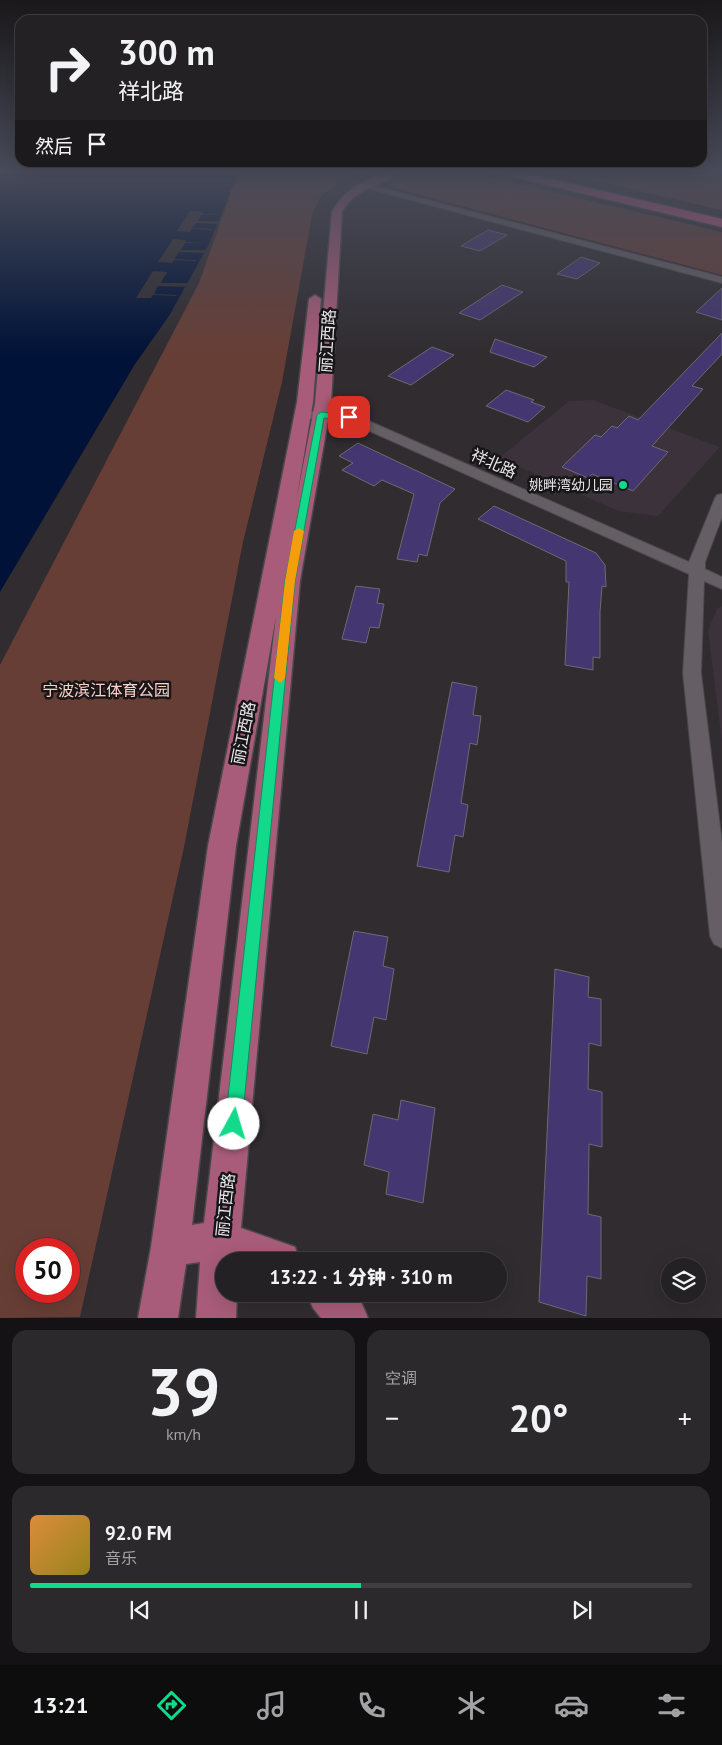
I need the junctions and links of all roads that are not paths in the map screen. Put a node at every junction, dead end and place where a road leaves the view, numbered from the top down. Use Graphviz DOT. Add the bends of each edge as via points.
graph roads {
  1 [pos="322,233"];
  2 [pos="557,233"];
  3 [pos="722,280"];
  4 [pos="313,409"];
  5 [pos="722,498"];
  6 [pos="697,567"];
  7 [pos="722,573"];
  8 [pos="722,583"];
  9 [pos="722,936"];
  10 [pos="222,1240"];
  11 [pos="170,1247"];
  12 [pos="256,1252"];
  13 [pos="334,1302"];
  14 [pos="158,1318"];
  15 [pos="216,1318"];
  16 [pos="348,1318"];
  1 -- 4 [label="main road, 丽江西路"];
  2 -- 3 [label="street"];
  4 -- 6 [label="street, 祥北路" via="349,417"];
  4 -- 10 [label="main road, 丽江西路" via="290,581"];
  4 -- 11 [label="main road, 丽江西路" via="222,846"];
  5 -- 6 [label="street"];
  6 -- 7 [label="street, 祥北路"];
  6 -- 8 [label="street, 祥北路"];
  6 -- 9 [label="street" via="692,673"];
  10 -- 11 [label="main road"];
  10 -- 12 [label="main road"];
  10 -- 15 [label="main road, 丽江西路"];
  11 -- 14 [label="main road, 丽江西路"];
  13 -- 16 [label="main road"];
}
